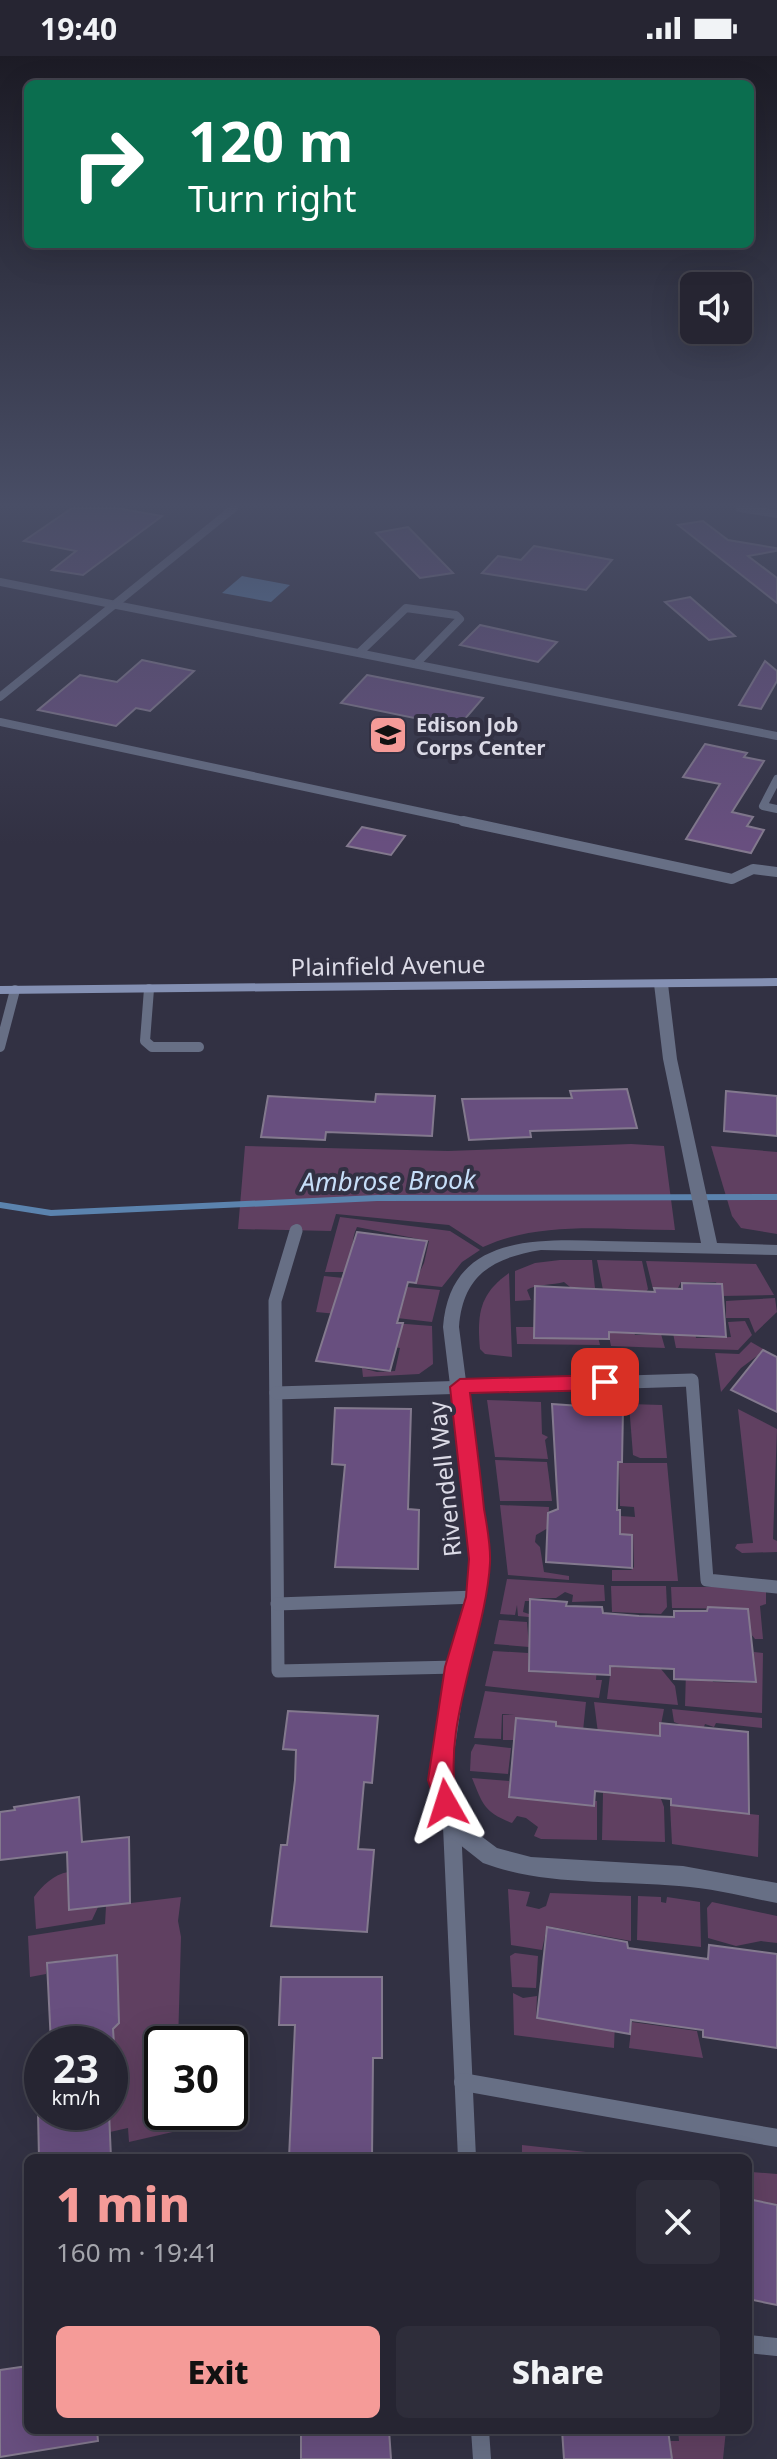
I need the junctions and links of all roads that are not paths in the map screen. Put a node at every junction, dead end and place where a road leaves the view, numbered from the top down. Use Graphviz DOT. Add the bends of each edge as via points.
graph roads {
  1 [pos="94,620"];
  2 [pos="201,620"];
  3 [pos="393,620"];
  4 [pos="459,620"];
  5 [pos="360,652"];
  6 [pos="416,664"];
  7 [pos="0,697"];
  8 [pos="0,722"];
  9 [pos="777,736"];
  10 [pos="777,779"];
  11 [pos="777,809"];
  12 [pos="777,872"];
  13 [pos="777,982"];
  14 [pos="661,984"];
  15 [pos="149,989"];
  16 [pos="8,990"];
  17 [pos="0,1047"];
  18 [pos="199,1047"];
  19 [pos="297,1229"];
  20 [pos="710,1247"];
  21 [pos="777,1250"];
  22 [pos="460,1387"];
  23 [pos="276,1393"];
  24 [pos="777,1587"];
  25 [pos="476,1597"];
  26 [pos="277,1604"];
  27 [pos="457,1667"];
  28 [pos="452,1826"];
  29 [pos="777,1893"];
  30 [pos="463,2082"];
  31 [pos="777,2138"];
  32 [pos="467,2154"];
  33 [pos="752,2344"];
  34 [pos="777,2347"];
  35 [pos="480,2434"];
  36 [pos="482,2459"];
  1 -- 7 [label="lane"];
  2 -- 5 [label="lane"];
  3 -- 5 [label="lane"];
  4 -- 6 [label="lane"];
  5 -- 6 [label="lane"];
  6 -- 9 [label="lane"];
  8 -- 12 [label="lane" via="732,879 753,869"];
  10 -- 11 [label="lane" via="763,806"];
  13 -- 14 [label="main road, Plainfield Avenue"];
  14 -- 15 [label="main road, Plainfield Avenue"];
  14 -- 20 [label="street" via="670,1059"];
  15 -- 16 [label="main road, Plainfield Avenue"];
  15 -- 18 [label="lane" via="145,1041 152,1047"];
  16 -- 17 [label="lane"];
  19 -- 23 [label="lane" via="275,1301"];
  20 -- 21 [label="street, Rivendell Way"];
  20 -- 22 [label="street, Rivendell Way" via="541,1245 514,1248 487,1260 454,1301 451,1327"];
  22 -- 23 [label="lane"];
  22 -- 24 [label="lane" via="692,1380 707,1580"];
  22 -- 25 [label="street, Rivendell Way" via="480,1559"];
  23 -- 26 [label="lane"];
  25 -- 26 [label="lane"];
  25 -- 27 [label="street, Rivendell Way"];
  26 -- 27 [label="lane" via="278,1671"];
  27 -- 28 [label="street, Rivendell Way" via="440,1780"];
  28 -- 29 [label="street" via="491,1856 531,1867 683,1876"];
  28 -- 30 [label="lane"];
  30 -- 31 [label="lane"];
  30 -- 32 [label="lane"];
  33 -- 34 [label="lane"];
  35 -- 36 [label="lane"];
}
